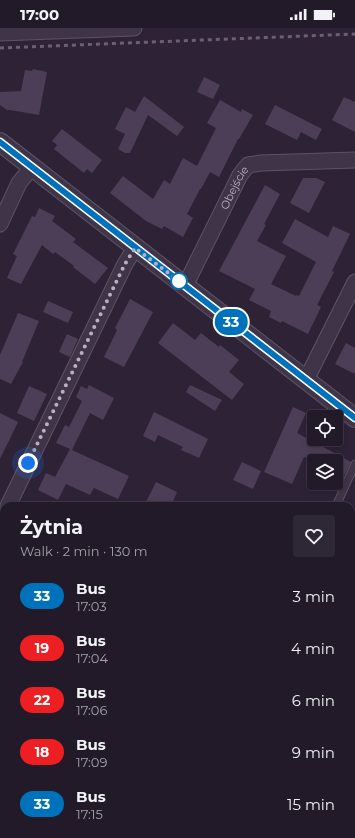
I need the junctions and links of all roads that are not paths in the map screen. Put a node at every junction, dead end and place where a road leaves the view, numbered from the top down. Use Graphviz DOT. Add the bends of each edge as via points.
graph roads {
  1 [pos="134,28"];
  2 [pos="0,33"];
  3 [pos="0,142"];
  4 [pos="355,160"];
  5 [pos="32,168"];
  6 [pos="0,224"];
  7 [pos="135,248"];
  8 [pos="355,282"];
  9 [pos="185,286"];
  10 [pos="306,380"];
  11 [pos="355,418"];
  12 [pos="355,464"];
  13 [pos="10,502"];
  14 [pos="338,502"];
  1 -- 2 [label="street"];
  3 -- 5 [label="street"];
  4 -- 9 [label="street, Obejście" via="248,165 240,175"];
  5 -- 6 [label="street" via="19,183"];
  5 -- 7 [label="street"];
  7 -- 9 [label="street"];
  7 -- 13 [label="street"];
  8 -- 10 [label="street"];
  9 -- 10 [label="street"];
  10 -- 11 [label="street"];
  12 -- 14 [label="lane"];
}
